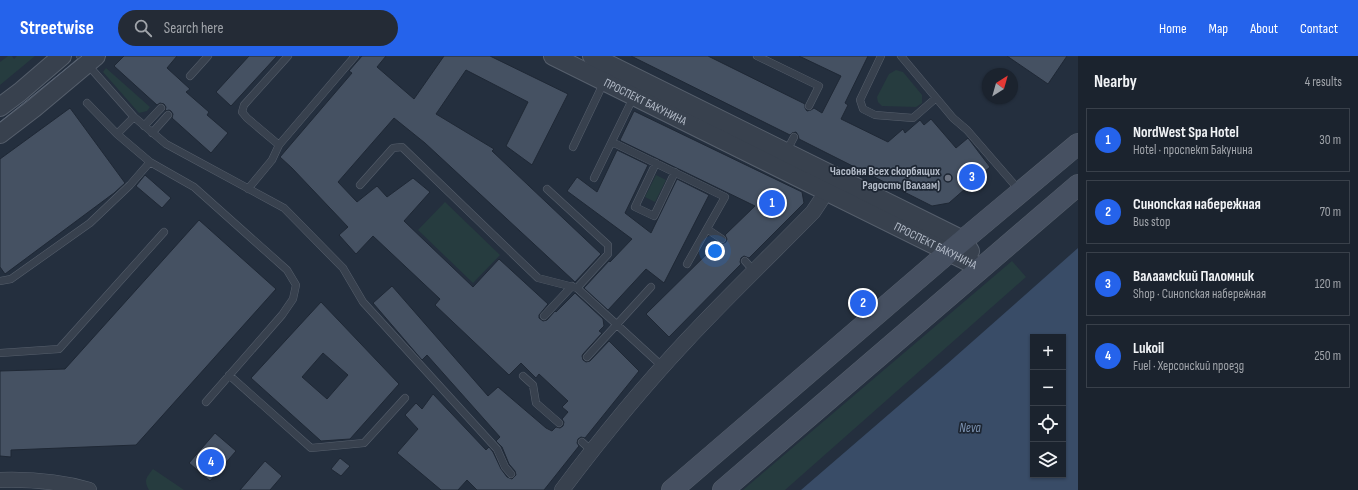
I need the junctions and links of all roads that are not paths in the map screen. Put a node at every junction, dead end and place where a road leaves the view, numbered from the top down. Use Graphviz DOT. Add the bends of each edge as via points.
graph roads {
  1 [pos="62,56"];
  2 [pos="208,56"];
  3 [pos="288,56"];
  4 [pos="354,56"];
  5 [pos="554,56"];
  6 [pos="592,56"];
  7 [pos="757,56"];
  8 [pos="881,56"];
  9 [pos="901,56"];
  10 [pos="88,59"];
  11 [pos="190,76"];
  12 [pos="604,81"];
  13 [pos="634,96"];
  14 [pos="936,98"];
  15 [pos="87,103"];
  16 [pos="809,106"];
  17 [pos="0,107"];
  18 [pos="161,108"];
  19 [pos="168,114"];
  20 [pos="134,117"];
  21 [pos="144,126"];
  22 [pos="152,133"];
  23 [pos="0,134"];
  24 [pos="117,134"];
  25 [pos="612,142"];
  26 [pos="1078,144"];
  27 [pos="279,145"];
  28 [pos="573,147"];
  29 [pos="150,162"];
  30 [pos="656,163"];
  31 [pos="675,172"];
  32 [pos="594,178"];
  33 [pos="829,183"];
  34 [pos="360,185"];
  35 [pos="1078,185"];
  36 [pos="248,189"];
  37 [pos="547,189"];
  38 [pos="1020,192"];
  39 [pos="707,229"];
  40 [pos="164,232"];
  41 [pos="722,239"];
  42 [pos="956,246"];
  43 [pos="687,264"];
  44 [pos="981,268"];
  45 [pos="0,281"];
  46 [pos="574,287"];
  47 [pos="651,287"];
  48 [pos="544,316"];
  49 [pos="616,324"];
  50 [pos="0,352"];
  51 [pos="587,357"];
  52 [pos="663,367"];
  53 [pos="229,375"];
  54 [pos="522,376"];
  55 [pos="405,398"];
  56 [pos="206,402"];
  57 [pos="559,423"];
  58 [pos="511,474"];
  59 [pos="0,480"];
  60 [pos="89,490"];
  61 [pos="562,490"];
  62 [pos="672,490"];
  63 [pos="723,490"];
  1 -- 17 [label="street"];
  2 -- 11 [label="lane"];
  3 -- 27 [label="lane" via="244,104 242,112"];
  4 -- 27 [label="lane"];
  5 -- 12 [label="street, ПРОСПЕКТ БАКУНИНА"];
  6 -- 33 [label="street, ПРОСПЕКТ БАКУНИНА" via="790,144"];
  7 -- 16 [label="lane" via="819,86"];
  8 -- 14 [label="lane" via="860,100 863,109 875,115 913,118"];
  9 -- 14 [label="lane"];
  10 -- 20 [label="lane"];
  10 -- 23 [label="street" via="34,108"];
  12 -- 13 [label="street, ПРОСПЕКТ БАКУНИНА"];
  12 -- 28 [label="lane"];
  13 -- 25 [label="lane"];
  13 -- 33 [label="street, ПРОСПЕКТ БАКУНИНА"];
  14 -- 38 [label="lane" via="953,118 968,130"];
  15 -- 24 [label="lane"];
  18 -- 21 [label="lane"];
  19 -- 22 [label="lane"];
  20 -- 21 [label="lane"];
  20 -- 24 [label="lane"];
  21 -- 22 [label="lane"];
  22 -- 36 [label="lane" via="166,144"];
  24 -- 29 [label="lane"];
  25 -- 30 [label="lane"];
  25 -- 32 [label="lane"];
  26 -- 38 [label="main road"];
  27 -- 36 [label="lane" via="272,160"];
  29 -- 45 [label="lane" via="90,223 12,279"];
  29 -- 53 [label="lane" via="194,187 287,270 296,285 293,299 282,315"];
  30 -- 31 [label="lane"];
  30 -- 31 [label="lane" via="635,207 654,216"];
  31 -- 39 [label="lane" via="725,196"];
  33 -- 42 [label="street, ПРОСПЕКТ БАКУНИНА"];
  33 -- 52 [label="street" via="813,212 750,266"];
  34 -- 46 [label="lane" via="393,148 402,147 538,278"];
  35 -- 44 [label="main road"];
  36 -- 58 [label="lane" via="284,208 343,268 363,302 497,449 505,468"];
  37 -- 46 [label="lane" via="608,245 608,254"];
  38 -- 42 [label="main road"];
  39 -- 41 [label="lane"];
  39 -- 43 [label="lane"];
  40 -- 50 [label="lane" via="59,349"];
  42 -- 44 [label="street, ПРОСПЕКТ БАКУНИНА"];
  42 -- 62 [label="main road"];
  44 -- 63 [label="main road"];
  46 -- 48 [label="lane"];
  46 -- 49 [label="lane"];
  47 -- 49 [label="lane"];
  49 -- 51 [label="lane"];
  49 -- 52 [label="lane"];
  52 -- 61 [label="street" via="623,412 587,446"];
  53 -- 55 [label="lane" via="311,448 364,444"];
  53 -- 56 [label="lane"];
  54 -- 57 [label="lane" via="533,385 536,403"];
  59 -- 60 [label="street" via="44,480"];
}
